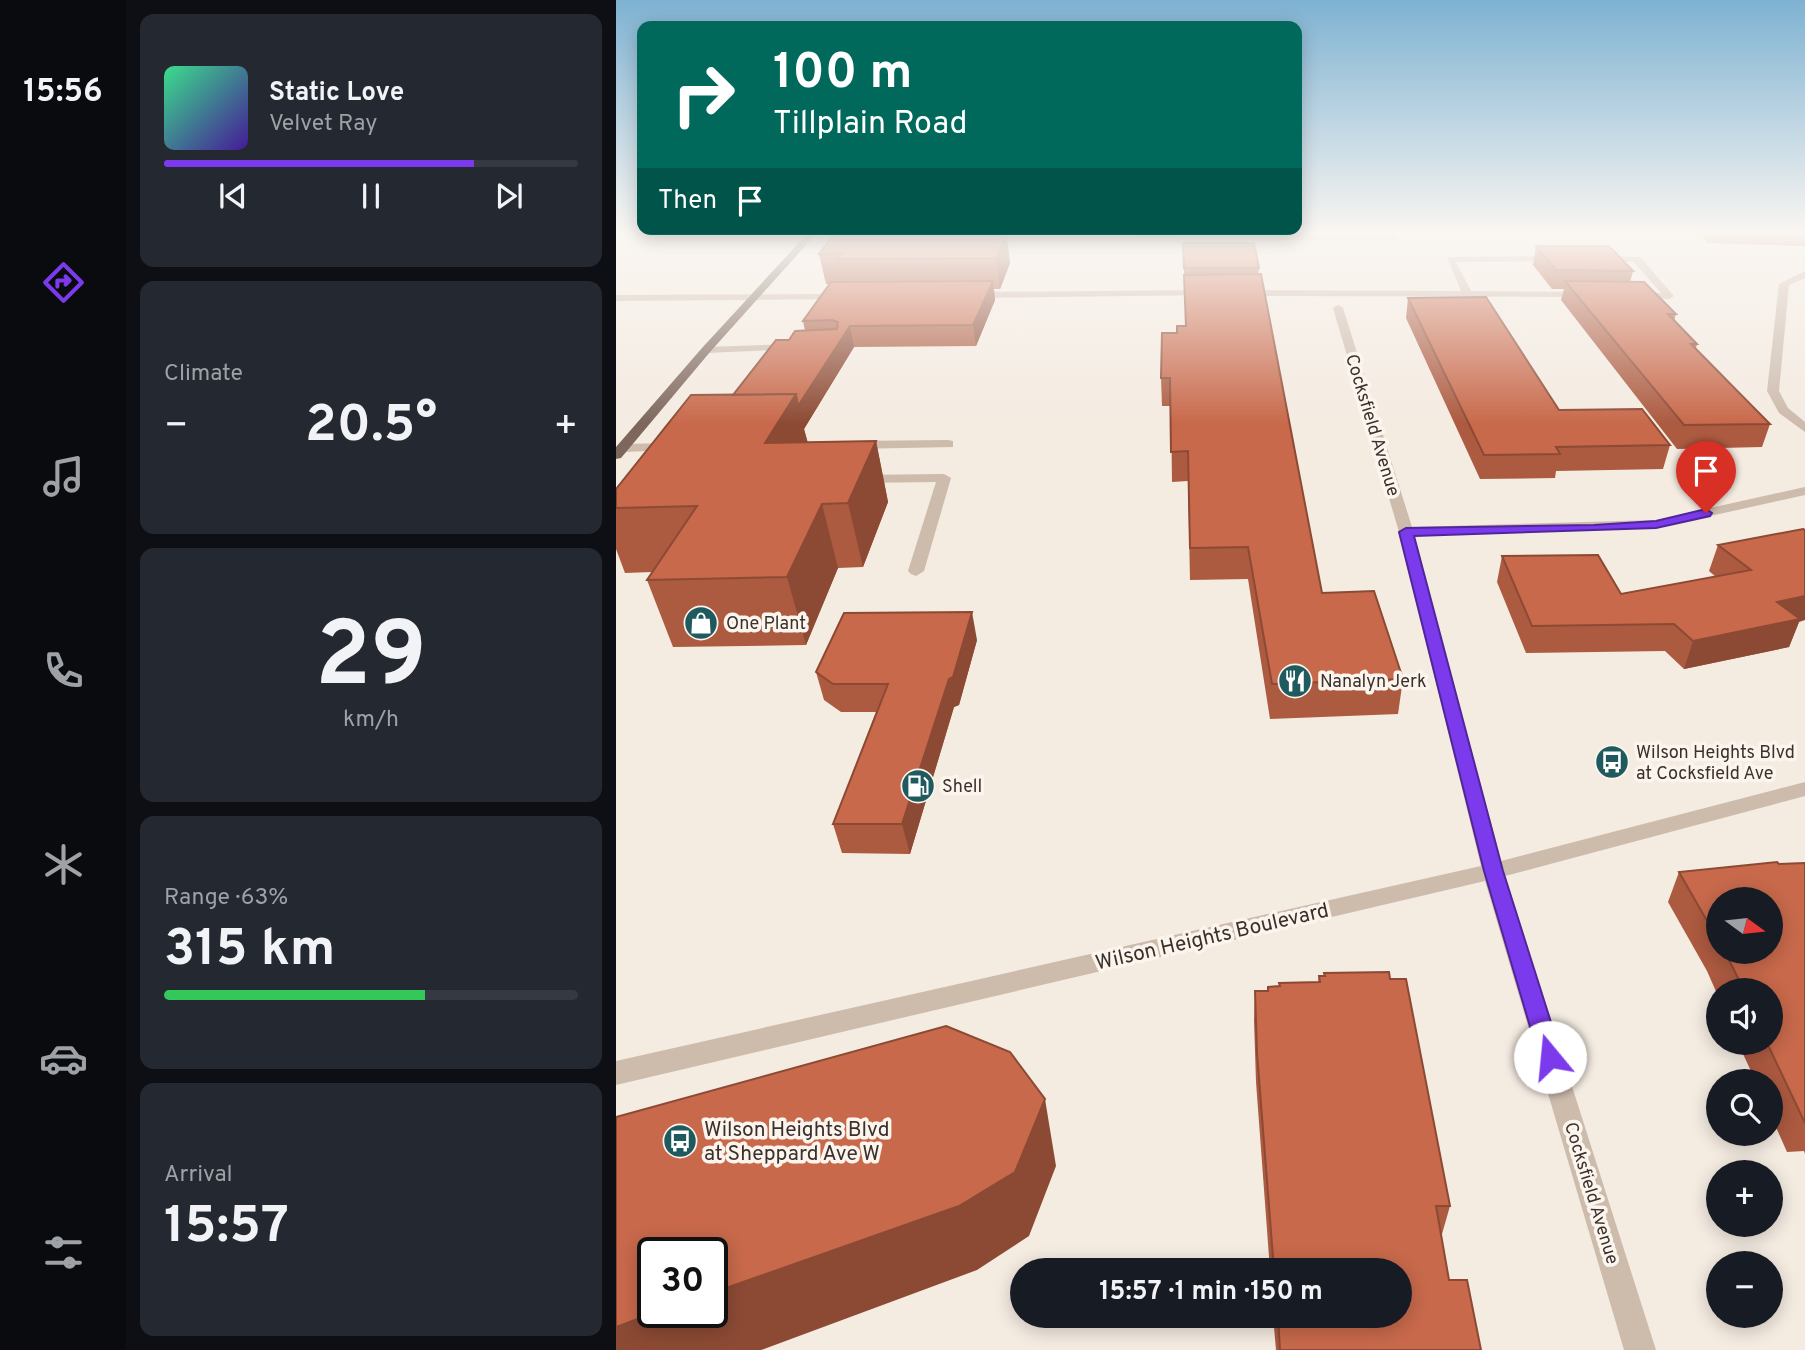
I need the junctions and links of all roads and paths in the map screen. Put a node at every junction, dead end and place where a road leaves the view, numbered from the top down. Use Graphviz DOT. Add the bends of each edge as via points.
graph roads {
  1 [pos="753,298"];
  2 [pos="1783,298"];
  3 [pos="1338,308"];
  4 [pos="812,347"];
  5 [pos="706,350"];
  6 [pos="1805,428"];
  7 [pos="948,444"];
  8 [pos="621,445"];
  9 [pos="836,445"];
  10 [pos="690,447"];
  11 [pos="841,479"];
  12 [pos="1805,491"];
  13 [pos="1406,532"];
  14 [pos="916,570"];
  15 [pos="1805,789"];
  16 [pos="1493,871"];
  17 [pos="616,1073"];
  18 [pos="1640,1350"];
  1 -- 5 [label="main road"];
  2 -- 6 [label="street" via="1773,391 1783,410"];
  3 -- 13 [label="street, Cocksfield Avenue"];
  4 -- 5 [label="street"];
  5 -- 8 [label="main road"];
  7 -- 9 [label="street"];
  8 -- 10 [label="street"];
  11 -- 14 [label="street" via="944,478"];
  12 -- 13 [label="street" via="1656,524"];
  13 -- 16 [label="street, Cocksfield Avenue"];
  15 -- 16 [label="street, Wilson Heights Boulevard"];
  16 -- 17 [label="street, Wilson Heights Boulevard"];
  16 -- 18 [label="street, Cocksfield Avenue"];
}
